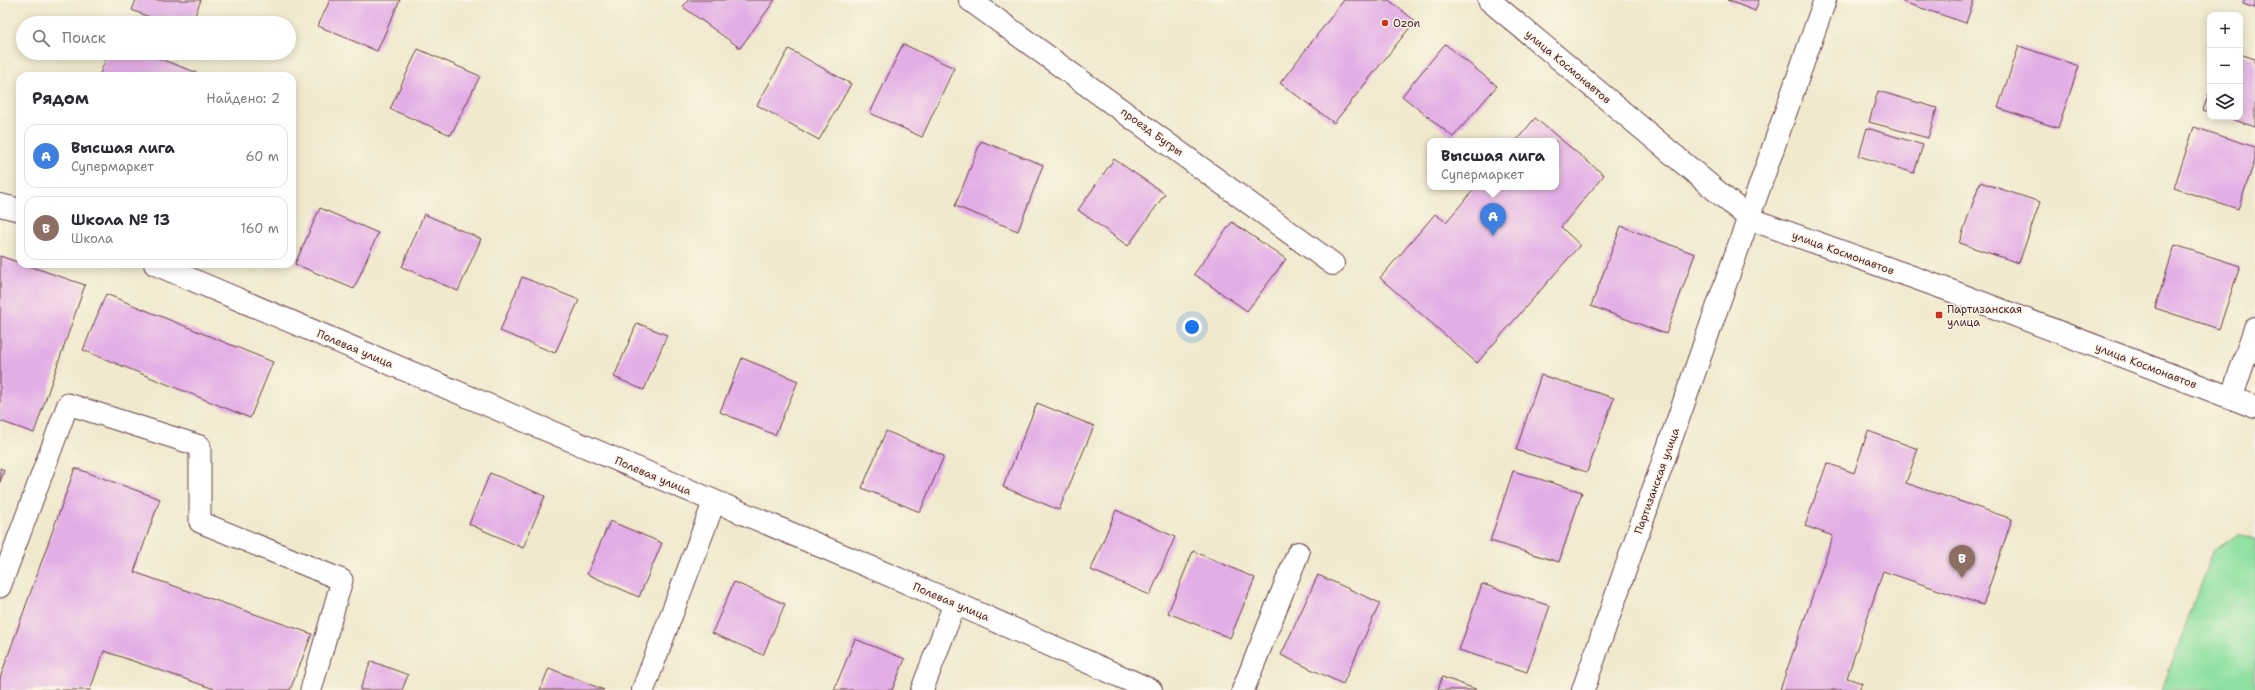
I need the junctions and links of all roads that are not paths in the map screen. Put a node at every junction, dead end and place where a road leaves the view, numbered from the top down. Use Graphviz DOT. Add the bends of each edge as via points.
graph roads {
  1 [pos="970,0"];
  2 [pos="1489,0"];
  3 [pos="1826,0"];
  4 [pos="0,205"];
  5 [pos="16,209"];
  6 [pos="1750,219"];
  7 [pos="1333,264"];
  8 [pos="164,268"];
  9 [pos="2255,328"];
  10 [pos="2231,399"];
  11 [pos="2255,407"];
  12 [pos="714,502"];
  13 [pos="1298,553"];
  14 [pos="0,588"];
  15 [pos="955,603"];
  16 [pos="311,690"];
  17 [pos="643,690"];
  18 [pos="922,690"];
  19 [pos="1151,690"];
  20 [pos="1243,690"];
  21 [pos="1583,690"];
  1 -- 7 [label="street, проезд Бугры"];
  2 -- 6 [label="street, улица Космонавтов"];
  3 -- 6 [label="street, Партизанская улица"];
  4 -- 5 [label="street"];
  6 -- 10 [label="street, улица Космонавтов" via="1946,289"];
  6 -- 21 [label="street, Партизанская улица"];
  8 -- 12 [label="street, Полевая улица"];
  9 -- 10 [label="street"];
  10 -- 11 [label="street, улица Космонавтов"];
  12 -- 15 [label="street, Полевая улица"];
  12 -- 17 [label="street"];
  13 -- 20 [label="street"];
  14 -- 16 [label="lane" via="68,404 200,446 200,522 342,580"];
  15 -- 18 [label="street"];
  15 -- 19 [label="street, Полевая улица"];
}
